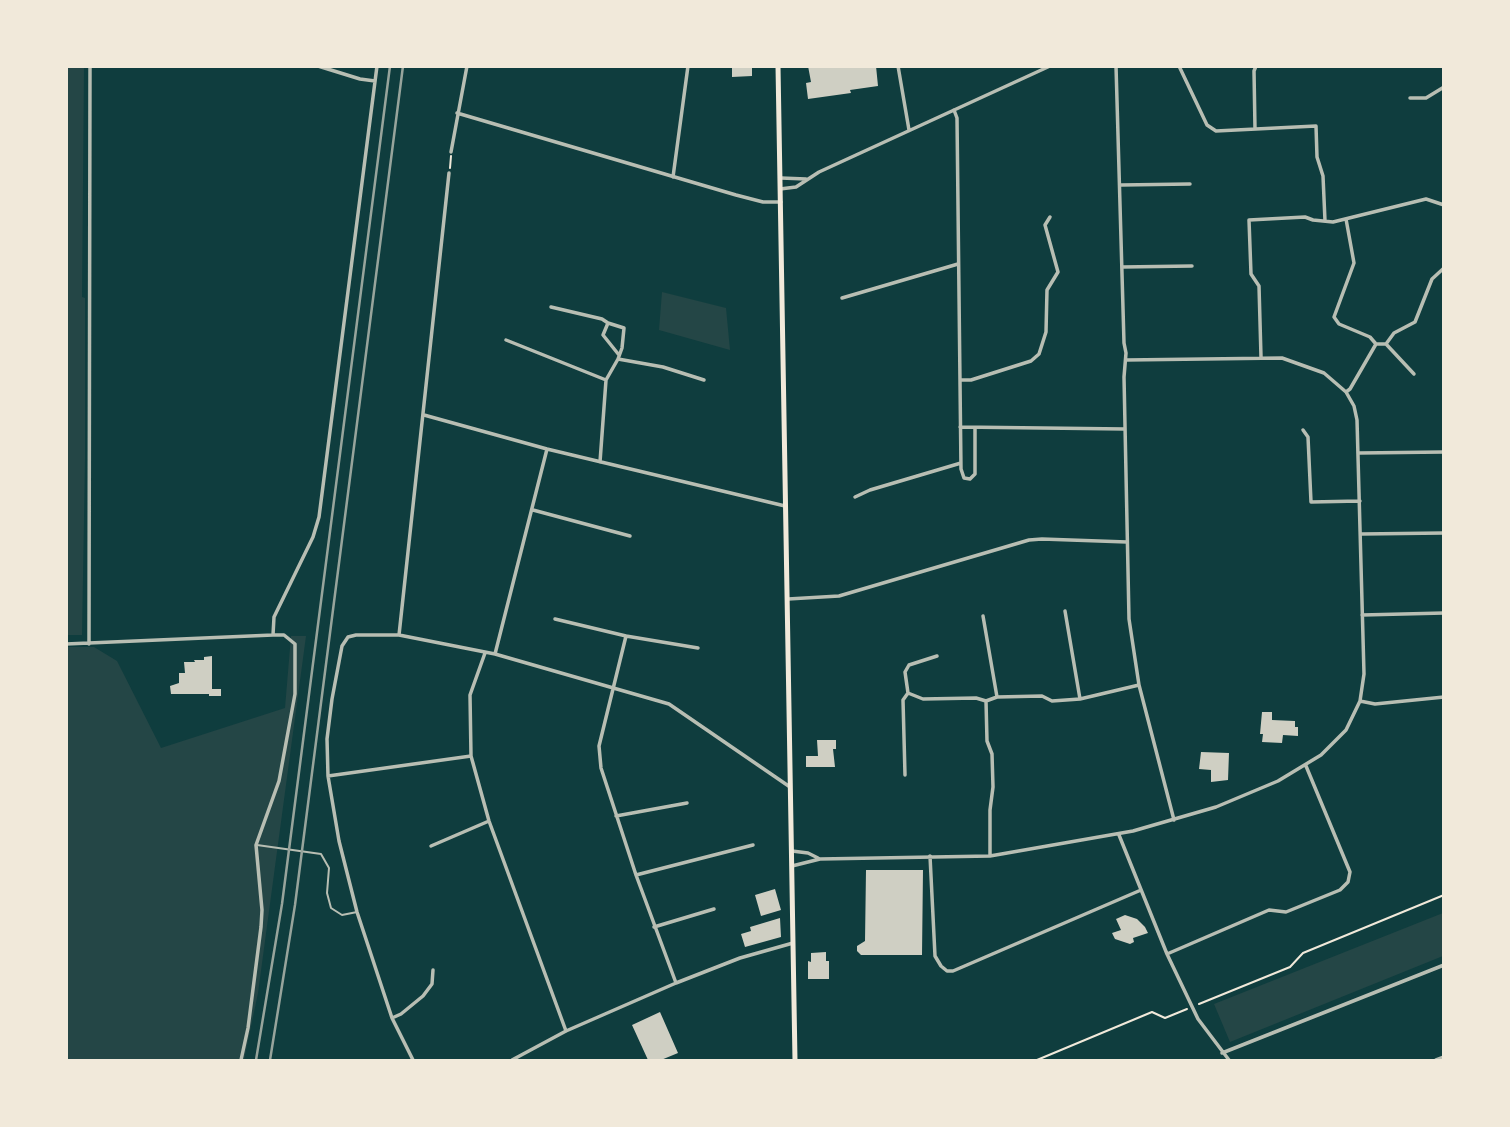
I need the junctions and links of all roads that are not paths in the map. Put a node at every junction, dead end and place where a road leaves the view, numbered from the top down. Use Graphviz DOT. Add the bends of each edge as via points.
graph roads {
  1 [pos="90,66"];
  2 [pos="318,66"];
  3 [pos="377,66"];
  4 [pos="467,66"];
  5 [pos="688,66"];
  6 [pos="778,66"];
  7 [pos="898,66"];
  8 [pos="1050,66"];
  9 [pos="1116,66"];
  10 [pos="1179,66"];
  11 [pos="1256,66"];
  12 [pos="375,81"];
  13 [pos="1444,87"];
  14 [pos="1410,98"];
  15 [pos="954,110"];
  16 [pos="457,113"];
  17 [pos="1255,129"];
  18 [pos="910,131"];
  19 [pos="451,152"];
  20 [pos="450,173"];
  21 [pos="673,177"];
  22 [pos="780,178"];
  23 [pos="806,178"];
  24 [pos="1190,184"];
  25 [pos="1121,185"];
  26 [pos="780,189"];
  27 [pos="781,202"];
  28 [pos="1444,205"];
  29 [pos="1050,217"];
  30 [pos="1346,219"];
  31 [pos="1325,221"];
  32 [pos="958,264"];
  33 [pos="1192,266"];
  34 [pos="1122,267"];
  35 [pos="1444,268"];
  36 [pos="842,298"];
  37 [pos="551,306"];
  38 [pos="608,323"];
  39 [pos="506,340"];
  40 [pos="1377,344"];
  41 [pos="1386,344"];
  42 [pos="618,357"];
  43 [pos="1261,358"];
  44 [pos="1126,360"];
  45 [pos="1414,374"];
  46 [pos="606,380"];
  47 [pos="704,380"];
  48 [pos="960,380"];
  49 [pos="1346,392"];
  50 [pos="424,415"];
  51 [pos="960,427"];
  52 [pos="975,428"];
  53 [pos="1125,429"];
  54 [pos="1303,429"];
  55 [pos="547,449"];
  56 [pos="1444,452"];
  57 [pos="1359,453"];
  58 [pos="600,462"];
  59 [pos="961,463"];
  60 [pos="855,498"];
  61 [pos="1360,501"];
  62 [pos="786,506"];
  63 [pos="533,510"];
  64 [pos="1444,533"];
  65 [pos="1361,534"];
  66 [pos="630,536"];
  67 [pos="1127,542"];
  68 [pos="787,599"];
  69 [pos="1065,611"];
  70 [pos="1444,613"];
  71 [pos="1363,615"];
  72 [pos="983,616"];
  73 [pos="555,619"];
  74 [pos="273,635"];
  75 [pos="399,635"];
  76 [pos="626,636"];
  77 [pos="66,644"];
  78 [pos="89,644"];
  79 [pos="698,648"];
  80 [pos="485,653"];
  81 [pos="495,654"];
  82 [pos="937,656"];
  83 [pos="1139,685"];
  84 [pos="613,690"];
  85 [pos="908,693"];
  86 [pos="997,697"];
  87 [pos="1444,697"];
  88 [pos="1080,699"];
  89 [pos="986,701"];
  90 [pos="1360,701"];
  91 [pos="471,756"];
  92 [pos="1306,765"];
  93 [pos="905,775"];
  94 [pos="327,776"];
  95 [pos="790,787"];
  96 [pos="687,803"];
  97 [pos="616,816"];
  98 [pos="1174,820"];
  99 [pos="489,821"];
  100 [pos="1119,835"];
  101 [pos="256,845"];
  102 [pos="753,845"];
  103 [pos="431,846"];
  104 [pos="791,851"];
  105 [pos="930,856"];
  106 [pos="990,856"];
  107 [pos="820,859"];
  108 [pos="792,866"];
  109 [pos="636,875"];
  110 [pos="1141,890"];
  111 [pos="715,909"];
  112 [pos="357,912"];
  113 [pos="654,927"];
  114 [pos="793,943"];
  115 [pos="1167,954"];
  116 [pos="1444,965"];
  117 [pos="432,970"];
  118 [pos="676,983"];
  119 [pos="392,1018"];
  120 [pos="566,1031"];
  121 [pos="1222,1053"];
  122 [pos="1444,1057"];
  123 [pos="242,1060"];
  124 [pos="413,1060"];
  125 [pos="512,1060"];
  126 [pos="795,1060"];
  127 [pos="1229,1060"];
  128 [pos="1436,1060"];
  1 -- 78 [label="street"];
  2 -- 12 [label="street"];
  3 -- 12 [label="street"];
  4 -- 16 [label="street"];
  5 -- 21 [label="street"];
  6 -- 22 [label="main road"];
  7 -- 18 [label="street"];
  8 -- 15 [label="street"];
  9 -- 25 [label="street"];
  10 -- 17 [label="street" via="1206,125 1216,131"];
  11 -- 17 [label="street"];
  12 -- 74 [label="street" via="319,517 274,617"];
  13 -- 14 [label="street" via="1426,98"];
  15 -- 18 [label="street"];
  15 -- 32 [label="street"];
  16 -- 19 [label="street"];
  16 -- 21 [label="street"];
  17 -- 31 [label="street" via="1316,126"];
  18 -- 23 [label="street"];
  20 -- 50 [label="street"];
  21 -- 27 [label="street" via="762,202"];
  22 -- 23 [label="street"];
  22 -- 26 [label="main road"];
  23 -- 26 [label="street" via="796,187"];
  24 -- 25 [label="street"];
  25 -- 34 [label="street"];
  26 -- 27 [label="main road"];
  27 -- 62 [label="main road"];
  28 -- 30 [label="street" via="1426,199"];
  29 -- 48 [label="street" via="1045,225 1058,272 1047,290 1046,332 1039,354 1031,361"];
  30 -- 31 [label="street"];
  30 -- 40 [label="street" via="1354,263 1334,317"];
  31 -- 43 [label="street" via="1305,217 1249,220 1251,274 1259,286"];
  32 -- 36 [label="street"];
  32 -- 48 [label="street"];
  33 -- 34 [label="street"];
  34 -- 44 [label="street"];
  35 -- 41 [label="street" via="1432,279 1415,322 1394,333"];
  37 -- 38 [label="street"];
  38 -- 42 [label="street" via="603,335"];
  38 -- 42 [label="street" via="624,328"];
  39 -- 46 [label="street"];
  40 -- 41 [label="street"];
  40 -- 49 [label="street"];
  41 -- 45 [label="street"];
  42 -- 46 [label="street"];
  42 -- 47 [label="street"];
  43 -- 44 [label="street"];
  43 -- 49 [label="street" via="1282,358 1312,367"];
  44 -- 53 [label="street"];
  46 -- 58 [label="street"];
  48 -- 51 [label="street"];
  49 -- 57 [label="street" via="1357,420"];
  50 -- 55 [label="street"];
  50 -- 75 [label="street"];
  51 -- 52 [label="street"];
  51 -- 59 [label="street"];
  52 -- 53 [label="street"];
  52 -- 59 [label="street" via="975,474 964,478"];
  53 -- 67 [label="street"];
  54 -- 61 [label="street" via="1308,437 1311,502"];
  55 -- 58 [label="street"];
  55 -- 63 [label="street"];
  56 -- 57 [label="street"];
  57 -- 61 [label="street"];
  58 -- 62 [label="street"];
  59 -- 60 [label="street"];
  61 -- 65 [label="street"];
  62 -- 68 [label="main road"];
  63 -- 66 [label="street"];
  63 -- 81 [label="street"];
  64 -- 65 [label="street"];
  65 -- 71 [label="street"];
  67 -- 68 [label="street" via="1029,540 839,596"];
  67 -- 83 [label="street" via="1129,619"];
  68 -- 95 [label="main road"];
  69 -- 88 [label="street"];
  70 -- 71 [label="street"];
  71 -- 90 [label="street"];
  72 -- 86 [label="street"];
  73 -- 76 [label="street"];
  74 -- 78 [label="street"];
  74 -- 101 [label="street" via="289,637 296,649 295,694 279,781"];
  75 -- 80 [label="street"];
  75 -- 94 [label="street" via="356,635 345,641 332,699"];
  76 -- 79 [label="street"];
  76 -- 84 [label="street"];
  77 -- 78 [label="street"];
  80 -- 81 [label="street"];
  80 -- 91 [label="street" via="470,695"];
  81 -- 84 [label="street"];
  82 -- 85 [label="street" via="909,665 905,672"];
  83 -- 88 [label="street"];
  83 -- 98 [label="street"];
  84 -- 95 [label="street" via="668,704"];
  84 -- 97 [label="street" via="599,746"];
  85 -- 89 [label="street" via="923,699"];
  85 -- 93 [label="street" via="903,700"];
  86 -- 88 [label="street"];
  86 -- 89 [label="street"];
  87 -- 90 [label="street"];
  89 -- 106 [label="street" via="993,787"];
  90 -- 92 [label="street" via="1339,739"];
  91 -- 94 [label="street"];
  91 -- 99 [label="street"];
  92 -- 98 [label="street" via="1257,791"];
  92 -- 115 [label="street" via="1350,872 1348,882 1340,890 1286,912 1269,910"];
  94 -- 112 [label="street"];
  95 -- 104 [label="main road"];
  96 -- 97 [label="street"];
  97 -- 109 [label="street"];
  98 -- 100 [label="street"];
  99 -- 103 [label="street"];
  99 -- 120 [label="street"];
  100 -- 106 [label="street"];
  100 -- 110 [label="street"];
  101 -- 112 [label="lane" via="324,857 331,908 342,915"];
  101 -- 123 [label="street" via="261,927"];
  102 -- 109 [label="street"];
  104 -- 107 [label="street"];
  104 -- 108 [label="main road"];
  105 -- 106 [label="street"];
  105 -- 107 [label="street"];
  105 -- 110 [label="street" via="935,956 947,971"];
  107 -- 108 [label="street"];
  108 -- 114 [label="main road"];
  109 -- 113 [label="street"];
  110 -- 115 [label="street"];
  111 -- 113 [label="street"];
  112 -- 119 [label="street"];
  113 -- 118 [label="street"];
  114 -- 118 [label="street"];
  114 -- 126 [label="main road"];
  115 -- 121 [label="street" via="1198,1019"];
  116 -- 121 [label="street"];
  117 -- 119 [label="street" via="432,984 423,996"];
  118 -- 120 [label="street"];
  119 -- 124 [label="street"];
  120 -- 125 [label="street"];
  121 -- 127 [label="street"];
  122 -- 128 [label="street"];
}
